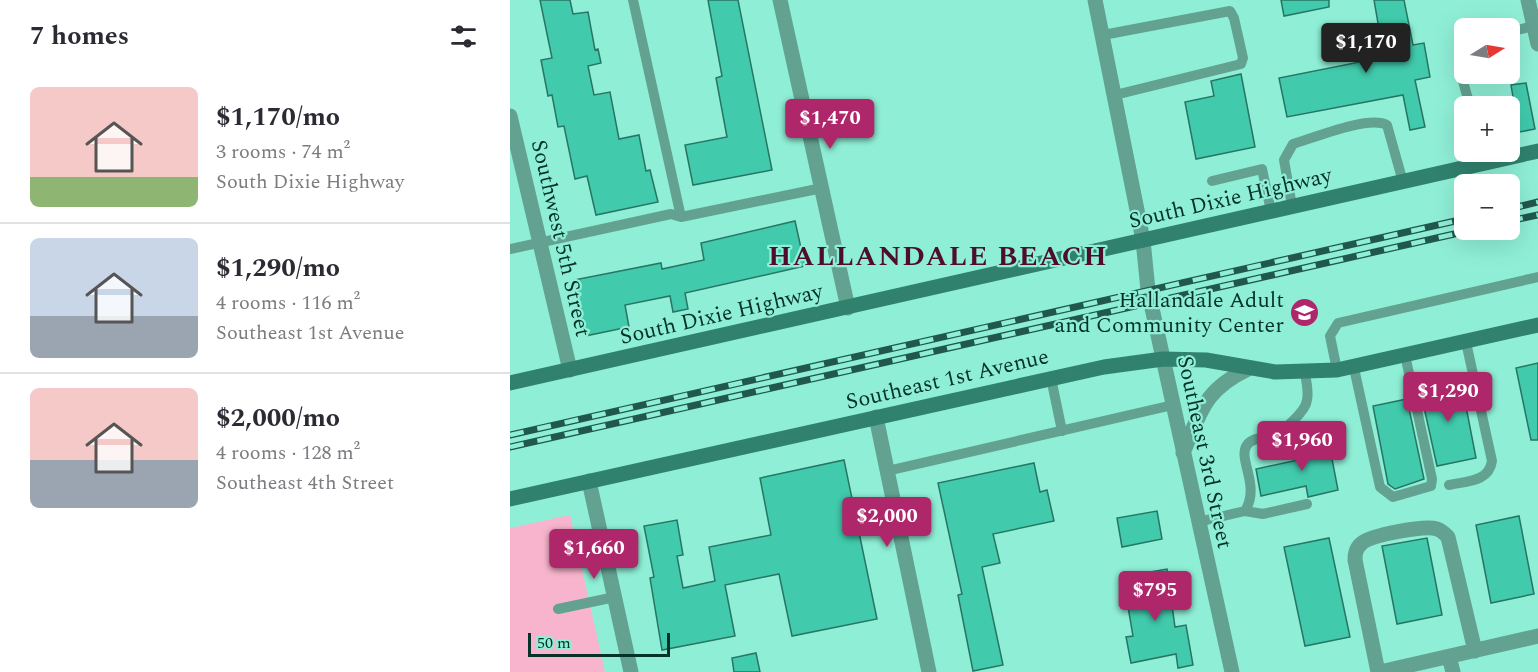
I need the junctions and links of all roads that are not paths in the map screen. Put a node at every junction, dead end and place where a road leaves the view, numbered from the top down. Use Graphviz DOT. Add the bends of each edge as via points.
graph roads {
  1 [pos="633,0"];
  2 [pos="780,0"];
  3 [pos="1095,0"];
  4 [pos="1528,0"];
  5 [pos="1534,26"];
  6 [pos="1520,29"];
  7 [pos="1103,35"];
  8 [pos="1538,44"];
  9 [pos="1115,94"];
  10 [pos="510,116"];
  11 [pos="1538,151"];
  12 [pos="1520,153"];
  13 [pos="1468,162"];
  14 [pos="1212,181"];
  15 [pos="1402,182"];
  16 [pos="822,188"];
  17 [pos="1292,206"];
  18 [pos="1271,211"];
  19 [pos="681,217"];
  20 [pos="1143,240"];
  21 [pos="540,243"];
  22 [pos="510,249"];
  23 [pos="1538,277"];
  24 [pos="848,308"];
  25 [pos="1538,325"];
  26 [pos="1466,342"];
  27 [pos="1405,356"];
  28 [pos="1163,359"];
  29 [pos="1354,368"];
  30 [pos="1248,369"];
  31 [pos="570,370"];
  32 [pos="1337,370"];
  33 [pos="1305,373"];
  34 [pos="1051,378"];
  35 [pos="510,383"];
  36 [pos="1173,405"];
  37 [pos="876,417"];
  38 [pos="1062,431"];
  39 [pos="1183,453"];
  40 [pos="887,471"];
  41 [pos="589,481"];
  42 [pos="1449,485"];
  43 [pos="510,499"];
  44 [pos="1307,504"];
  45 [pos="1245,511"];
  46 [pos="1198,522"];
  47 [pos="615,597"];
  48 [pos="558,609"];
  49 [pos="1538,636"];
  50 [pos="1475,651"];
  51 [pos="1451,664"];
  52 [pos="631,672"];
  53 [pos="929,672"];
  54 [pos="1232,672"];
  55 [pos="1379,672"];
  1 -- 19 [label="lane"];
  2 -- 16 [label="street"];
  3 -- 7 [label="street, Southeast 3rd Street"];
  4 -- 5 [label="street"];
  5 -- 6 [label="lane"];
  5 -- 8 [label="street"];
  7 -- 9 [label="street, Southeast 3rd Street"];
  7 -- 9 [label="lane" via="1230,11 1241,48 1241,64"];
  9 -- 20 [label="street, Southeast 3rd Street"];
  10 -- 21 [label="street, Southwest 5th Street"];
  11 -- 12 [label="main road, South Dixie Highway"];
  13 -- 15 [label="main road, South Dixie Highway"];
  14 -- 18 [label="lane" via="1262,169"];
  15 -- 17 [label="main road, South Dixie Highway"];
  15 -- 17 [label="lane" via="1387,125 1365,123 1293,144 1284,160"];
  16 -- 19 [label="lane"];
  16 -- 24 [label="street"];
  17 -- 18 [label="main road, South Dixie Highway"];
  18 -- 20 [label="main road, South Dixie Highway"];
  19 -- 21 [label="lane" via="671,214"];
  20 -- 24 [label="main road, South Dixie Highway"];
  20 -- 28 [label="street, Southeast 3rd Street" via="1148,290"];
  21 -- 22 [label="lane"];
  21 -- 31 [label="street, Southwest 5th Street"];
  23 -- 32 [label="lane" via="1338,323 1330,336"];
  24 -- 31 [label="main road, South Dixie Highway"];
  25 -- 26 [label="main road, Southeast 1st Avenue"];
  26 -- 27 [label="main road, Southeast 1st Avenue"];
  26 -- 42 [label="lane" via="1492,461 1484,477"];
  27 -- 29 [label="main road, Southeast 1st Avenue"];
  27 -- 29 [label="lane" via="1432,479 1427,489 1393,497 1380,487"];
  28 -- 30 [label="main road, Southeast 1st Avenue" via="1206,360"];
  28 -- 34 [label="main road, Southeast 1st Avenue"];
  28 -- 36 [label="street, Southeast 3rd Street"];
  29 -- 32 [label="main road, Southeast 1st Avenue"];
  30 -- 33 [label="main road, Southeast 1st Avenue"];
  30 -- 39 [label="street" via="1223,381 1205,403"];
  31 -- 35 [label="main road, South Dixie Highway"];
  32 -- 33 [label="main road, Southeast 1st Avenue"];
  33 -- 45 [label="lane" via="1305,408 1275,435 1246,445 1244,454 1252,494"];
  34 -- 37 [label="main road, Southeast 1st Avenue"];
  34 -- 38 [label="lane"];
  36 -- 38 [label="lane"];
  36 -- 39 [label="street, Southeast 3rd Street"];
  37 -- 40 [label="street"];
  37 -- 41 [label="main road, Southeast 1st Avenue"];
  38 -- 40 [label="lane"];
  39 -- 46 [label="street, Southeast 3rd Street"];
  40 -- 53 [label="street"];
  41 -- 43 [label="main road, Southeast 1st Avenue"];
  41 -- 47 [label="street"];
  44 -- 45 [label="lane" via="1263,514"];
  45 -- 46 [label="lane"];
  46 -- 54 [label="street, Southeast 3rd Street"];
  47 -- 48 [label="lane"];
  47 -- 52 [label="street"];
  49 -- 50 [label="street"];
  50 -- 51 [label="street"];
  50 -- 55 [label="street" via="1448,537 1439,529 1428,528 1384,536 1365,541 1356,550 1355,560"];
  51 -- 55 [label="street"];
}
